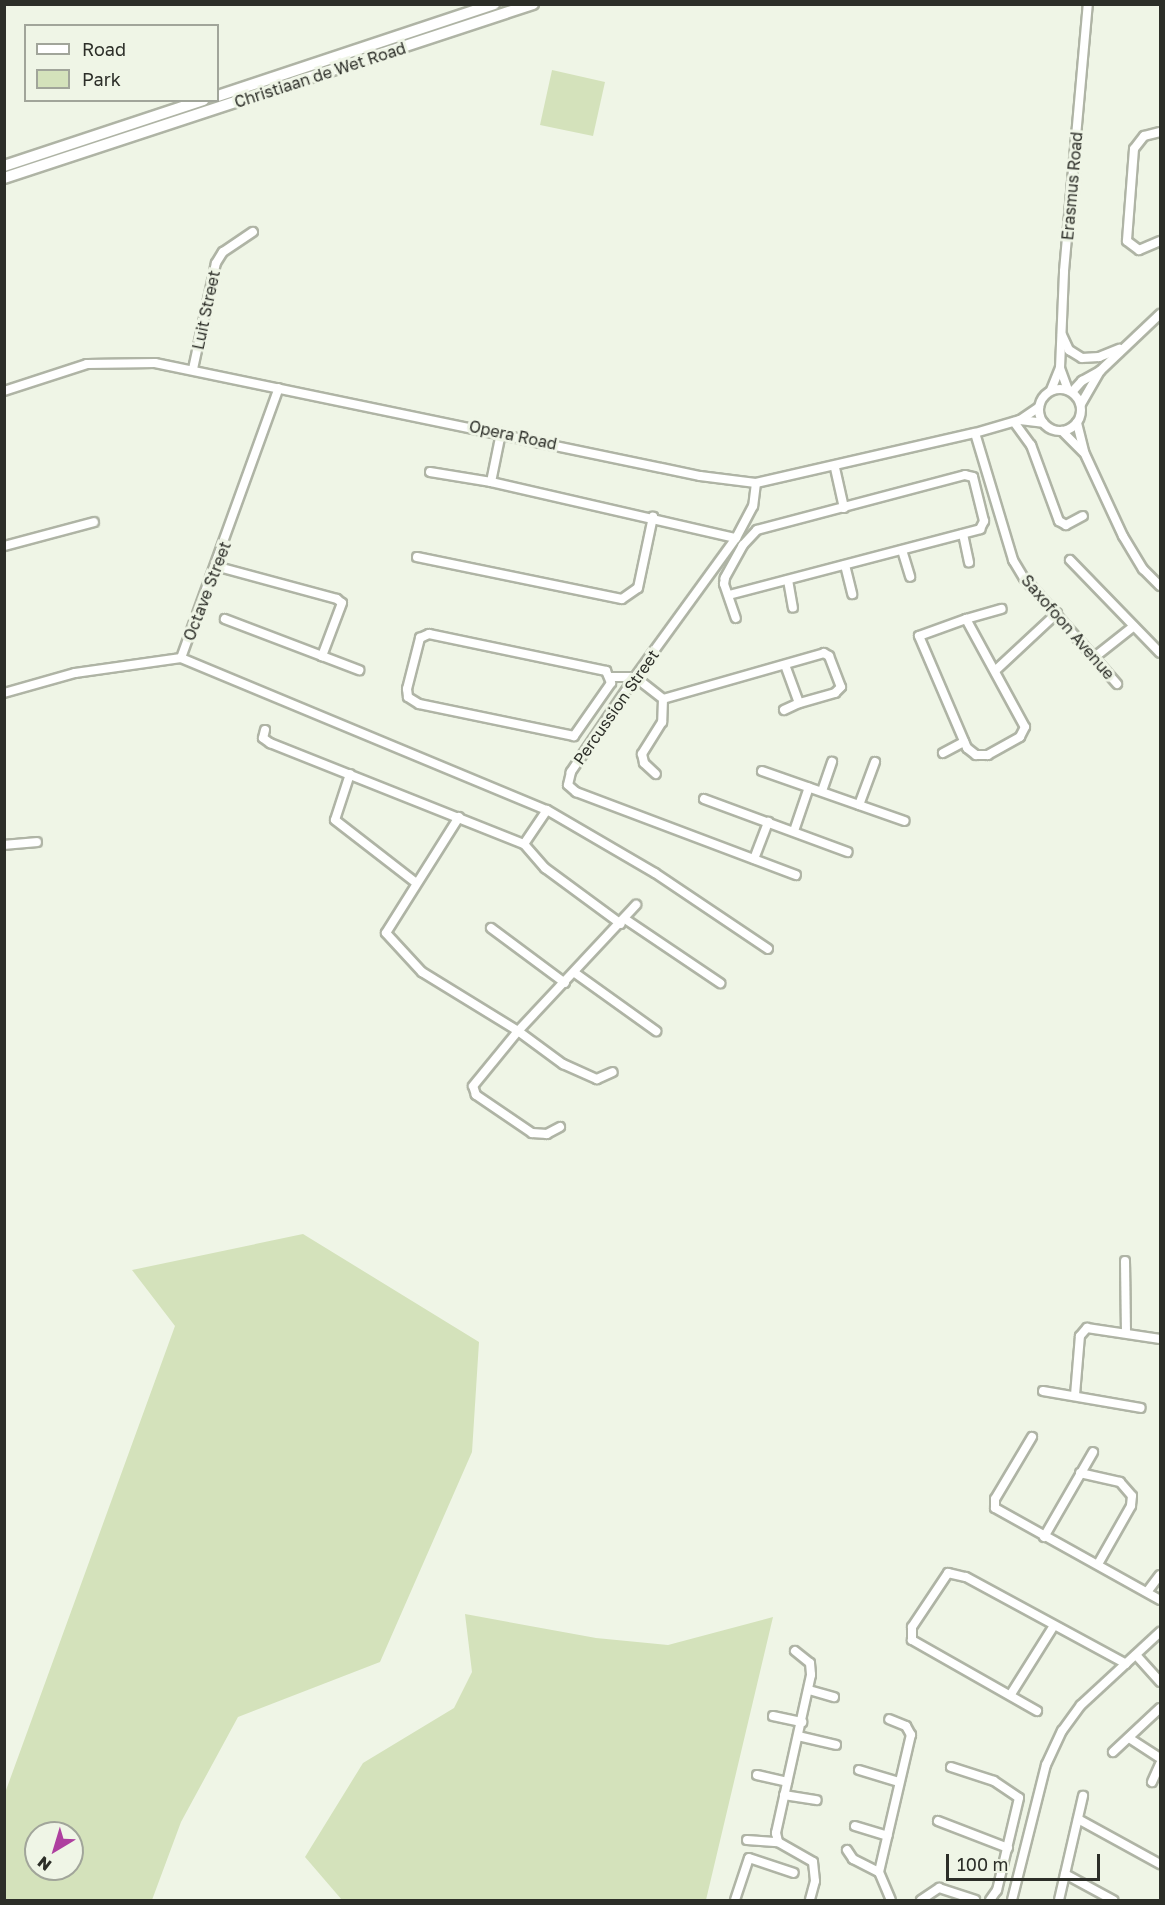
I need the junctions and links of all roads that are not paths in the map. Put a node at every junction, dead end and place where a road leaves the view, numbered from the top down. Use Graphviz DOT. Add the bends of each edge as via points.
graph roads {
  1 [pos="494,4"];
  2 [pos="533,4"];
  3 [pos="1088,4"];
  4 [pos="219,96"];
  5 [pos="197,102"];
  6 [pos="1161,132"];
  7 [pos="4,166"];
  8 [pos="4,178"];
  9 [pos="253,232"];
  10 [pos="1161,241"];
  11 [pos="1161,314"];
  12 [pos="1060,331"];
  13 [pos="1125,346"];
  14 [pos="1060,368"];
  15 [pos="193,369"];
  16 [pos="1100,371"];
  17 [pos="279,388"];
  18 [pos="1051,390"];
  19 [pos="4,391"];
  20 [pos="1070,391"];
  21 [pos="1081,404"];
  22 [pos="1039,407"];
  23 [pos="1017,421"];
  24 [pos="1043,423"];
  25 [pos="1077,423"];
  26 [pos="1062,431"];
  27 [pos="501,433"];
  28 [pos="975,433"];
  29 [pos="1084,452"];
  30 [pos="835,468"];
  31 [pos="430,472"];
  32 [pos="491,482"];
  33 [pos="756,483"];
  34 [pos="844,508"];
  35 [pos="1083,516"];
  36 [pos="653,517"];
  37 [pos="94,522"];
  38 [pos="963,534"];
  39 [pos="736,538"];
  40 [pos="4,546"];
  41 [pos="902,550"];
  42 [pos="417,557"];
  43 [pos="1070,560"];
  44 [pos="969,562"];
  45 [pos="845,565"];
  46 [pos="215,566"];
  47 [pos="910,577"];
  48 [pos="788,580"];
  49 [pos="1161,586"];
  50 [pos="852,594"];
  51 [pos="729,595"];
  52 [pos="793,608"];
  53 [pos="1002,609"];
  54 [pos="1057,613"];
  55 [pos="736,618"];
  56 [pos="225,619"];
  57 [pos="966,619"];
  58 [pos="1134,626"];
  59 [pos="1161,653"];
  60 [pos="322,656"];
  61 [pos="1096,656"];
  62 [pos="181,658"];
  63 [pos="785,665"];
  64 [pos="997,669"];
  65 [pos="359,670"];
  66 [pos="611,677"];
  67 [pos="635,677"];
  68 [pos="1117,684"];
  69 [pos="4,693"];
  70 [pos="663,699"];
  71 [pos="799,704"];
  72 [pos="784,710"];
  73 [pos="265,730"];
  74 [pos="964,742"];
  75 [pos="943,753"];
  76 [pos="832,762"];
  77 [pos="874,762"];
  78 [pos="762,771"];
  79 [pos="350,774"];
  80 [pos="656,774"];
  81 [pos="809,787"];
  82 [pos="822,791"];
  83 [pos="704,799"];
  84 [pos="859,806"];
  85 [pos="547,810"];
  86 [pos="459,817"];
  87 [pos="905,821"];
  88 [pos="768,822"];
  89 [pos="794,831"];
  90 [pos="37,842"];
  91 [pos="524,844"];
  92 [pos="4,845"];
  93 [pos="847,852"];
  94 [pos="754,860"];
  95 [pos="796,875"];
  96 [pos="415,882"];
  97 [pos="636,906"];
  98 [pos="623,921"];
  99 [pos="491,928"];
  100 [pos="768,949"];
  101 [pos="575,973"];
  102 [pos="720,982"];
  103 [pos="565,983"];
  104 [pos="518,1031"];
  105 [pos="656,1031"];
  106 [pos="613,1072"];
  107 [pos="560,1126"];
  108 [pos="1125,1262"];
  109 [pos="1126,1333"];
  110 [pos="1161,1339"];
  111 [pos="1043,1391"];
  112 [pos="1076,1395"];
  113 [pos="1141,1408"];
  114 [pos="1032,1437"];
  115 [pos="1093,1452"];
  116 [pos="1080,1473"];
  117 [pos="1044,1537"];
  118 [pos="1098,1564"];
  119 [pos="1161,1575"];
  120 [pos="1147,1592"];
  121 [pos="1161,1600"];
  122 [pos="1053,1627"];
  123 [pos="1161,1632"];
  124 [pos="795,1651"];
  125 [pos="1136,1655"];
  126 [pos="1126,1664"];
  127 [pos="1161,1682"];
  128 [pos="809,1690"];
  129 [pos="1011,1694"];
  130 [pos="834,1696"];
  131 [pos="1161,1708"];
  132 [pos="1037,1711"];
  133 [pos="773,1716"];
  134 [pos="889,1719"];
  135 [pos="802,1722"];
  136 [pos="798,1736"];
  137 [pos="1129,1738"];
  138 [pos="836,1745"];
  139 [pos="1113,1752"];
  140 [pos="1161,1758"];
  141 [pos="1161,1764"];
  142 [pos="951,1767"];
  143 [pos="859,1770"];
  144 [pos="757,1775"];
  145 [pos="787,1782"];
  146 [pos="899,1782"];
  147 [pos="1152,1782"];
  148 [pos="784,1795"];
  149 [pos="1083,1796"];
  150 [pos="817,1800"];
  151 [pos="1078,1819"];
  152 [pos="938,1821"];
  153 [pos="855,1826"];
  154 [pos="887,1836"];
  155 [pos="747,1840"];
  156 [pos="778,1842"];
  157 [pos="1008,1848"];
  158 [pos="847,1850"];
  159 [pos="1161,1864"];
  160 [pos="879,1872"];
  161 [pos="794,1873"];
  162 [pos="1065,1874"];
  163 [pos="735,1900"];
  164 [pos="810,1900"];
  165 [pos="891,1900"];
  166 [pos="921,1900"];
  167 [pos="975,1900"];
  168 [pos="990,1900"];
  169 [pos="1012,1900"];
  170 [pos="1059,1900"];
  171 [pos="1113,1900"];
  1 -- 4 [label="main road, Christiaan de Wet Road"];
  2 -- 8 [label="main road, Christiaan de Wet Road"];
  3 -- 12 [label="street, Erasmus Road"];
  5 -- 7 [label="main road"];
  6 -- 10 [label="street" via="1144,136 1134,149 1127,241 1139,250"];
  9 -- 15 [label="street, Luit Street" via="223,252 216,263"];
  11 -- 13 [label="street"];
  12 -- 13 [label="street" via="1069,350 1082,358 1099,357"];
  12 -- 14 [label="street, Erasmus Road"];
  13 -- 16 [label="street"];
  14 -- 18 [label="street, Erasmus Road"];
  14 -- 20 [label="street, Erasmus Road"];
  15 -- 17 [label="street, Opera Road"];
  15 -- 19 [label="street, Opera Road" via="140,362 87,364"];
  16 -- 20 [label="street"];
  16 -- 21 [label="street"];
  17 -- 27 [label="street, Opera Road"];
  17 -- 46 [label="street, Octave Street"];
  18 -- 20 [label="street"];
  18 -- 22 [label="street"];
  20 -- 21 [label="street"];
  21 -- 25 [label="street"];
  22 -- 23 [label="street, Opera Road"];
  22 -- 24 [label="street"];
  23 -- 24 [label="street, Opera Road"];
  23 -- 28 [label="street, Opera Road"];
  23 -- 35 [label="street" via="1031,445 1059,521 1066,525"];
  24 -- 26 [label="street"];
  25 -- 26 [label="street"];
  25 -- 29 [label="street"];
  26 -- 29 [label="street"];
  27 -- 32 [label="street"];
  27 -- 33 [label="street, Opera Road" via="700,476"];
  28 -- 30 [label="street, Opera Road"];
  28 -- 54 [label="street, Saxofoon Avenue" via="1013,560 1024,578"];
  29 -- 49 [label="street" via="1123,536 1143,569"];
  30 -- 33 [label="street, Opera Road"];
  30 -- 34 [label="street"];
  31 -- 32 [label="street"];
  32 -- 36 [label="street"];
  33 -- 39 [label="street, Percussion Street" via="753,506"];
  34 -- 38 [label="street" via="970,475 984,521 980,529"];
  34 -- 51 [label="street" via="757,530 728,569 724,584"];
  36 -- 39 [label="street"];
  36 -- 42 [label="street" via="638,588 622,599"];
  37 -- 40 [label="street"];
  38 -- 41 [label="street"];
  38 -- 44 [label="street"];
  39 -- 67 [label="street, Percussion Street"];
  41 -- 45 [label="street"];
  41 -- 47 [label="street"];
  43 -- 58 [label="street"];
  45 -- 48 [label="street"];
  45 -- 50 [label="street"];
  46 -- 60 [label="street" via="340,601 342,606"];
  46 -- 62 [label="street, Octave Street"];
  48 -- 51 [label="street"];
  48 -- 52 [label="street"];
  51 -- 55 [label="street"];
  53 -- 57 [label="street"];
  54 -- 61 [label="street, Saxofoon Avenue"];
  54 -- 64 [label="street"];
  56 -- 60 [label="street"];
  57 -- 64 [label="street"];
  57 -- 74 [label="street" via="919,636"];
  58 -- 59 [label="street"];
  58 -- 61 [label="street"];
  60 -- 65 [label="street"];
  61 -- 68 [label="street, Saxofoon Avenue"];
  62 -- 69 [label="street, Octave Street" via="75,673"];
  62 -- 85 [label="street"];
  63 -- 70 [label="street"];
  63 -- 71 [label="street"];
  63 -- 71 [label="street" via="824,653 834,662 841,687 835,693"];
  64 -- 74 [label="street" via="1025,727 1024,733 988,755 976,755"];
  66 -- 66 [label="street" via="606,671 429,634 420,638 407,694 419,704 574,736 587,721"];
  66 -- 67 [label="street"];
  67 -- 70 [label="street"];
  67 -- 94 [label="street, Percussion Street" via="571,772 568,785 576,792"];
  70 -- 80 [label="street" via="662,722 642,753 644,763"];
  71 -- 72 [label="street"];
  73 -- 79 [label="street" via="265,741"];
  74 -- 75 [label="street"];
  76 -- 82 [label="street"];
  77 -- 84 [label="street"];
  78 -- 81 [label="street"];
  79 -- 86 [label="street"];
  79 -- 96 [label="street" via="335,820"];
  81 -- 82 [label="street"];
  81 -- 89 [label="street"];
  82 -- 84 [label="street"];
  83 -- 88 [label="street"];
  84 -- 87 [label="street"];
  85 -- 91 [label="street"];
  85 -- 100 [label="street" via="655,873"];
  86 -- 91 [label="street"];
  86 -- 96 [label="street" via="440,852"];
  88 -- 89 [label="street"];
  88 -- 94 [label="street"];
  89 -- 93 [label="street"];
  90 -- 92 [label="street"];
  91 -- 98 [label="street" via="545,868"];
  94 -- 95 [label="street, Percussion Street"];
  96 -- 104 [label="street" via="387,926 390,938 422,972"];
  97 -- 98 [label="street"];
  98 -- 101 [label="street"];
  98 -- 102 [label="street"];
  99 -- 103 [label="street"];
  101 -- 103 [label="street"];
  101 -- 105 [label="street"];
  103 -- 104 [label="street"];
  104 -- 106 [label="street" via="586,1077 597,1079"];
  104 -- 107 [label="street" via="473,1091 532,1132 548,1134"];
  108 -- 109 [label="street"];
  109 -- 110 [label="street"];
  109 -- 112 [label="street" via="1087,1328 1082,1331"];
  111 -- 112 [label="street"];
  112 -- 113 [label="street"];
  114 -- 117 [label="street" via="995,1499 995,1508"];
  115 -- 116 [label="street"];
  116 -- 117 [label="street"];
  116 -- 118 [label="street" via="1120,1482 1132,1496 1131,1506"];
  117 -- 118 [label="street"];
  118 -- 120 [label="street"];
  119 -- 120 [label="street"];
  120 -- 121 [label="street"];
  122 -- 126 [label="street"];
  122 -- 129 [label="street"];
  122 -- 129 [label="street" via="954,1572 948,1573 928,1599 910,1633 912,1640"];
  123 -- 125 [label="street"];
  124 -- 128 [label="street" via="812,1668"];
  125 -- 126 [label="street"];
  125 -- 127 [label="street"];
  126 -- 169 [label="street" via="1081,1705 1046,1765"];
  128 -- 130 [label="street"];
  128 -- 135 [label="street"];
  129 -- 132 [label="street"];
  131 -- 137 [label="street"];
  133 -- 135 [label="street"];
  134 -- 146 [label="street" via="910,1730"];
  135 -- 136 [label="street"];
  136 -- 138 [label="street"];
  136 -- 145 [label="street"];
  137 -- 139 [label="street"];
  137 -- 140 [label="street"];
  141 -- 147 [label="street"];
  142 -- 157 [label="street" via="1016,1792 1019,1806"];
  143 -- 146 [label="street"];
  144 -- 145 [label="street"];
  145 -- 148 [label="street"];
  146 -- 154 [label="street"];
  148 -- 150 [label="street"];
  148 -- 156 [label="street" via="776,1833"];
  149 -- 151 [label="street"];
  151 -- 159 [label="street"];
  151 -- 162 [label="street"];
  152 -- 157 [label="street"];
  153 -- 154 [label="street"];
  154 -- 160 [label="street"];
  155 -- 156 [label="street"];
  156 -- 164 [label="street" via="813,1862"];
  157 -- 168 [label="street" via="998,1890"];
  158 -- 160 [label="street" via="853,1859"];
  160 -- 165 [label="street"];
  161 -- 163 [label="street" via="749,1858"];
  162 -- 170 [label="street"];
  162 -- 171 [label="street"];
  166 -- 167 [label="street" via="939,1888"];
}
